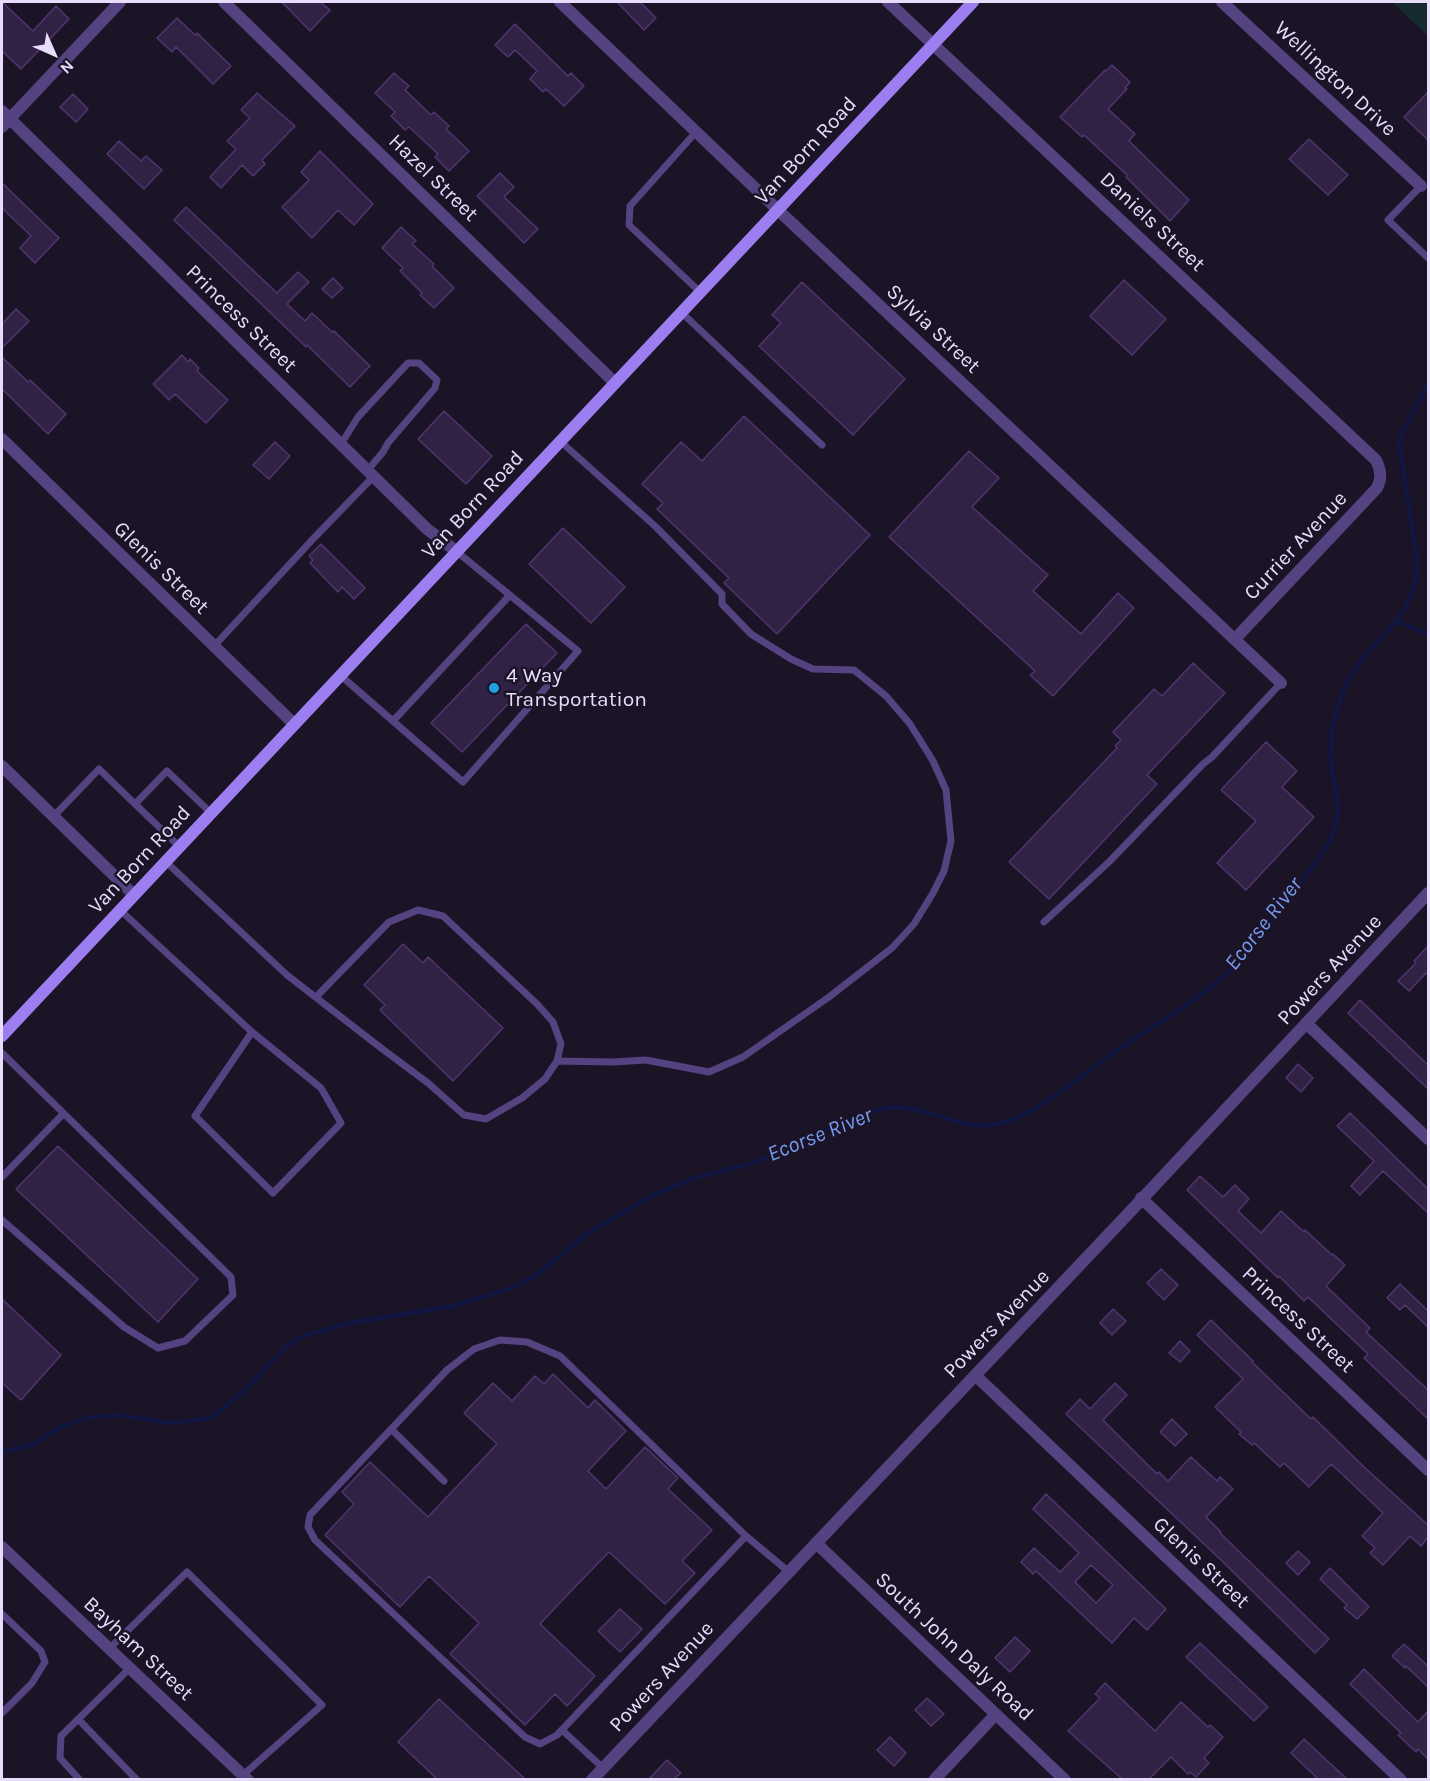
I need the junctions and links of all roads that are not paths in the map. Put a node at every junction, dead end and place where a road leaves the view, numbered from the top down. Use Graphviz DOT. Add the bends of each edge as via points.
graph roads {
  1 [pos="120,2"];
  2 [pos="224,2"];
  3 [pos="560,2"];
  4 [pos="888,2"];
  5 [pos="973,2"];
  6 [pos="1222,2"];
  7 [pos="933,44"];
  8 [pos="4,119"];
  9 [pos="696,132"];
  10 [pos="1421,186"];
  11 [pos="778,210"];
  12 [pos="1428,258"];
  13 [pos="700,292"];
  14 [pos="681,312"];
  15 [pos="615,383"];
  16 [pos="2,439"];
  17 [pos="560,441"];
  18 [pos="341,444"];
  19 [pos="822,445"];
  20 [pos="371,473"];
  21 [pos="1381,476"];
  22 [pos="456,551"];
  23 [pos="510,595"];
  24 [pos="1235,639"];
  25 [pos="214,646"];
  26 [pos="340,675"];
  27 [pos="1281,682"];
  28 [pos="393,721"];
  29 [pos="294,724"];
  30 [pos="2,766"];
  31 [pos="135,804"];
  32 [pos="212,813"];
  33 [pos="53,817"];
  34 [pos="180,847"];
  35 [pos="165,861"];
  36 [pos="1428,893"];
  37 [pos="134,896"];
  38 [pos="120,910"];
  39 [pos="1044,922"];
  40 [pos="316,997"];
  41 [pos="1306,1023"];
  42 [pos="252,1032"];
  43 [pos="2,1036"];
  44 [pos="2,1053"];
  45 [pos="557,1061"];
  46 [pos="63,1114"];
  47 [pos="1428,1139"];
  48 [pos="2,1178"];
  49 [pos="1141,1198"];
  50 [pos="2,1220"];
  51 [pos="975,1375"];
  52 [pos="391,1429"];
  53 [pos="1428,1470"];
  54 [pos="444,1481"];
  55 [pos="746,1536"];
  56 [pos="816,1543"];
  57 [pos="2,1547"];
  58 [pos="789,1572"];
  59 [pos="2,1614"];
  60 [pos="109,1649"];
  61 [pos="130,1668"];
  62 [pos="2,1713"];
  63 [pos="996,1714"];
  64 [pos="78,1719"];
  65 [pos="562,1730"];
  66 [pos="603,1768"];
  67 [pos="245,1777"];
  68 [pos="80,1779"];
  69 [pos="137,1779"];
  70 [pos="592,1779"];
  71 [pos="934,1779"];
  72 [pos="1065,1779"];
  73 [pos="1401,1779"];
  1 -- 8 [label="street"];
  2 -- 15 [label="street, Hazel Street"];
  3 -- 9 [label="street, Sylvia Street"];
  4 -- 7 [label="street, Daniels Street"];
  5 -- 7 [label="main road, Van Born Road"];
  6 -- 10 [label="street, Wellington Drive"];
  7 -- 11 [label="main road, Van Born Road"];
  7 -- 21 [label="street, Daniels Street" via="1376,460"];
  8 -- 18 [label="street, Princess Street"];
  9 -- 11 [label="street, Sylvia Street"];
  9 -- 13 [label="lane" via="630,206 629,225"];
  10 -- 12 [label="lane" via="1388,220"];
  11 -- 13 [label="main road, Van Born Road"];
  11 -- 24 [label="street, Sylvia Street"];
  13 -- 14 [label="main road, Van Born Road"];
  14 -- 15 [label="main road, Van Born Road"];
  14 -- 19 [label="lane"];
  15 -- 17 [label="main road, Van Born Road"];
  16 -- 25 [label="street, Glenis Street"];
  17 -- 22 [label="main road, Van Born Road"];
  17 -- 45 [label="lane" via="657,528 722,594 722,604 751,634 813,669 854,670 886,696 910,724 933,761 946,790 951,841 944,871 933,893 914,924 892,948 743,1057 709,1072 646,1060"];
  18 -- 20 [label="street, Princess Street"];
  18 -- 20 [label="lane" via="358,417 408,363 419,363 437,380 435,388 388,443"];
  20 -- 22 [label="street, Princess Street" via="427,529"];
  20 -- 25 [label="lane"];
  21 -- 24 [label="street, Currier Avenue" via="1377,488"];
  22 -- 23 [label="lane"];
  22 -- 26 [label="main road, Van Born Road"];
  23 -- 28 [label="lane"];
  23 -- 28 [label="lane" via="578,651 463,782"];
  24 -- 27 [label="street, Sylvia Street"];
  25 -- 29 [label="street, Glenis Street"];
  26 -- 28 [label="lane"];
  26 -- 29 [label="main road, Van Born Road"];
  27 -- 39 [label="lane" via="1110,861"];
  29 -- 32 [label="main road, Van Born Road"];
  30 -- 33 [label="street"];
  31 -- 32 [label="lane" via="167,771"];
  31 -- 33 [label="lane" via="99,769"];
  31 -- 34 [label="lane"];
  32 -- 34 [label="main road, Van Born Road"];
  33 -- 37 [label="street"];
  34 -- 35 [label="main road, Van Born Road"];
  35 -- 37 [label="main road, Van Born Road"];
  35 -- 40 [label="lane" via="287,975"];
  36 -- 41 [label="street, Powers Avenue"];
  37 -- 38 [label="main road, Van Born Road"];
  38 -- 42 [label="lane"];
  38 -- 43 [label="main road, Van Born Road"];
  40 -- 45 [label="lane" via="464,1115 486,1119 530,1092"];
  40 -- 45 [label="lane" via="389,922 418,910 443,916 553,1022 561,1044"];
  41 -- 47 [label="street"];
  41 -- 49 [label="street, Powers Avenue"];
  42 -- 42 [label="lane" via="195,1116 273,1193 341,1123 321,1088"];
  44 -- 46 [label="lane"];
  46 -- 48 [label="lane"];
  46 -- 50 [label="lane" via="231,1277 233,1295 185,1341 158,1348 124,1327"];
  49 -- 51 [label="street, Powers Avenue"];
  49 -- 53 [label="street, Princess Street"];
  51 -- 56 [label="street, Powers Avenue"];
  51 -- 73 [label="street, Glenis Street"];
  52 -- 54 [label="lane"];
  52 -- 55 [label="lane" via="474,1349 500,1340 527,1342 560,1356"];
  52 -- 65 [label="lane" via="310,1515 308,1527 315,1540 525,1737 540,1744"];
  55 -- 58 [label="lane"];
  55 -- 65 [label="lane"];
  56 -- 58 [label="street, Powers Avenue"];
  56 -- 63 [label="street, South John Daly Road"];
  57 -- 60 [label="street, Bayham Street"];
  58 -- 66 [label="street, Powers Avenue"];
  59 -- 62 [label="lane" via="41,1651 45,1662 32,1683"];
  60 -- 61 [label="street, Bayham Street"];
  60 -- 67 [label="lane" via="187,1572 322,1705"];
  61 -- 64 [label="lane"];
  61 -- 67 [label="street, Bayham Street"];
  63 -- 71 [label="street"];
  63 -- 72 [label="street, South John Daly Road"];
  64 -- 68 [label="lane" via="61,1736 60,1758"];
  64 -- 69 [label="lane"];
  65 -- 66 [label="lane"];
  66 -- 70 [label="street, Powers Avenue"];
}
